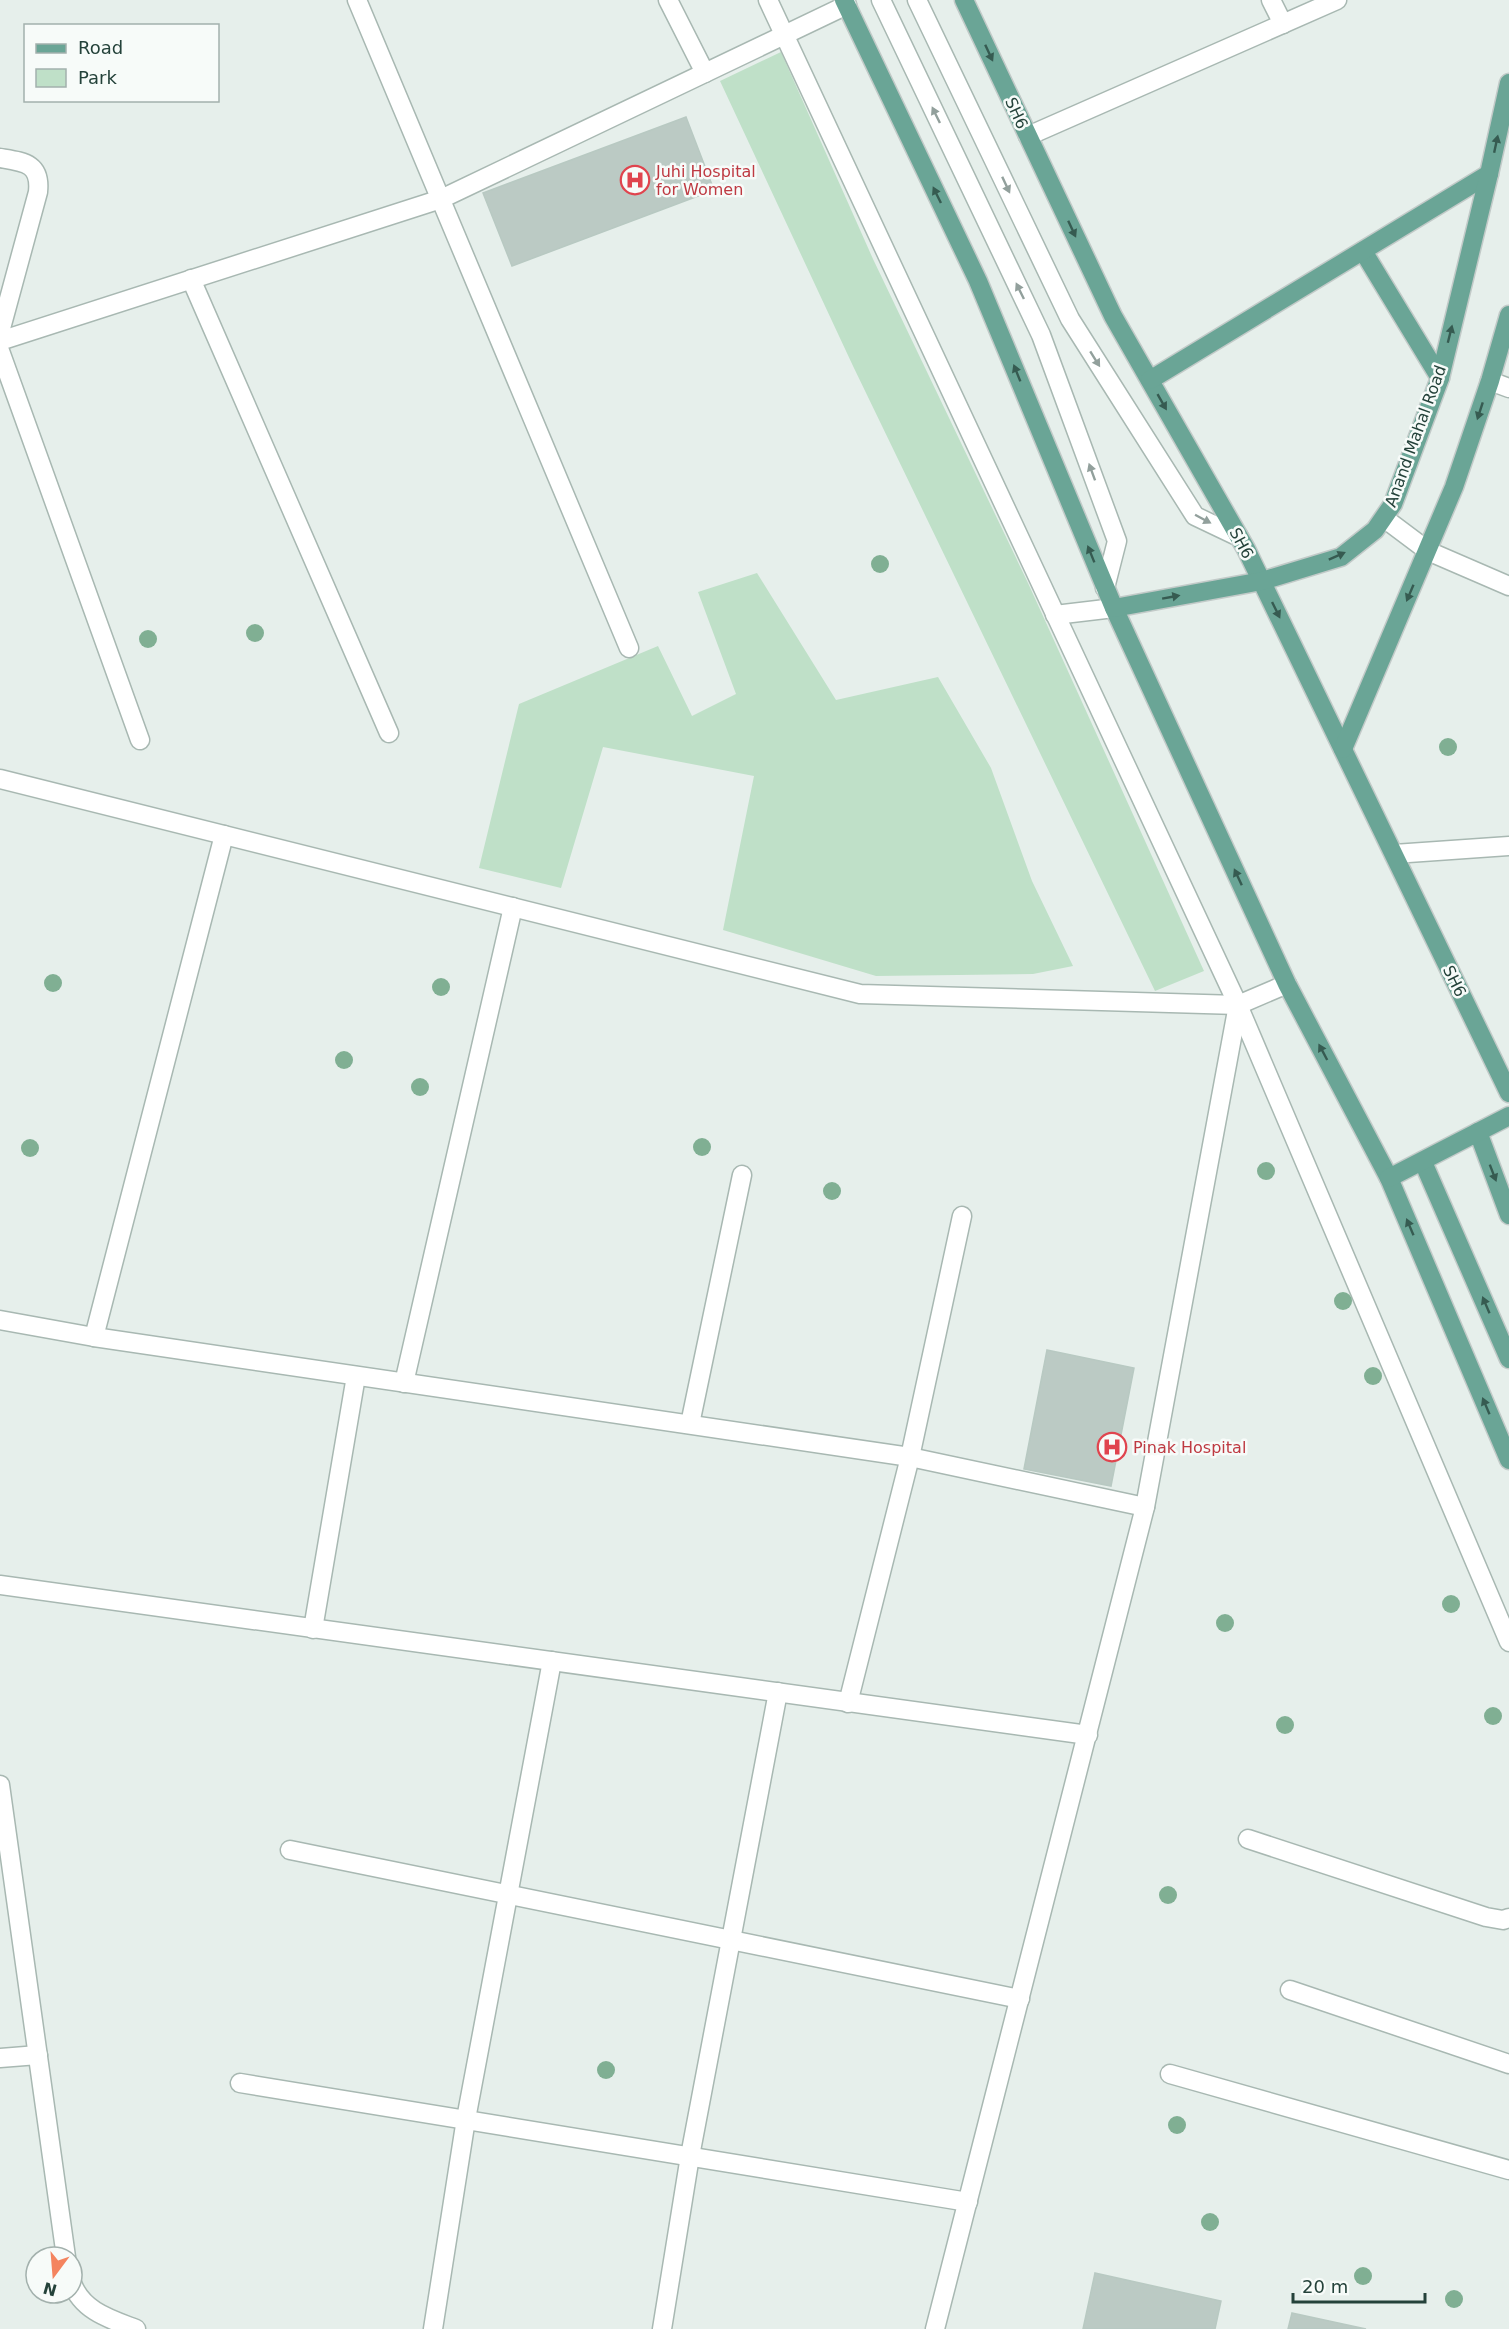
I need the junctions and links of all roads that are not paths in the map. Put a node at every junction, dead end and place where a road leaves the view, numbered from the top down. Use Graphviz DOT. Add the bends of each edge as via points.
graph roads {
  1 [pos="357,0"];
  2 [pos="668,0"];
  3 [pos="768,0"];
  4 [pos="881,0"];
  5 [pos="917,0"];
  6 [pos="964,0"];
  7 [pos="1271,0"];
  8 [pos="1337,0"];
  9 [pos="845,3"];
  10 [pos="1283,24"];
  11 [pos="784,35"];
  12 [pos="705,73"];
  13 [pos="1509,83"];
  14 [pos="1028,136"];
  15 [pos="0,158"];
  16 [pos="1489,174"];
  17 [pos="441,198"];
  18 [pos="1363,250"];
  19 [pos="192,279"];
  20 [pos="1509,315"];
  21 [pos="0,332"];
  22 [pos="0,342"];
  23 [pos="0,351"];
  24 [pos="1440,378"];
  25 [pos="1150,380"];
  26 [pos="1490,381"];
  27 [pos="1509,388"];
  28 [pos="1384,518"];
  29 [pos="1239,537"];
  30 [pos="1428,551"];
  31 [pos="1262,581"];
  32 [pos="1509,586"];
  33 [pos="1105,588"];
  34 [pos="1114,608"];
  35 [pos="1055,615"];
  36 [pos="629,648"];
  37 [pos="388,734"];
  38 [pos="140,740"];
  39 [pos="1343,749"];
  40 [pos="0,779"];
  41 [pos="224,835"];
  42 [pos="1509,846"];
  43 [pos="1394,855"];
  44 [pos="513,907"];
  45 [pos="1287,984"];
  46 [pos="1238,1005"];
  47 [pos="1509,1093"];
  48 [pos="1509,1116"];
  49 [pos="1478,1132"];
  50 [pos="1423,1162"];
  51 [pos="742,1175"];
  52 [pos="1389,1178"];
  53 [pos="1509,1215"];
  54 [pos="962,1216"];
  55 [pos="0,1320"];
  56 [pos="94,1337"];
  57 [pos="1509,1359"];
  58 [pos="356,1376"];
  59 [pos="404,1383"];
  60 [pos="690,1424"];
  61 [pos="910,1457"];
  62 [pos="1509,1460"];
  63 [pos="1145,1507"];
  64 [pos="0,1585"];
  65 [pos="313,1629"];
  66 [pos="1509,1642"];
  67 [pos="552,1661"];
  68 [pos="778,1692"];
  69 [pos="848,1703"];
  70 [pos="1088,1736"];
  71 [pos="0,1785"];
  72 [pos="1248,1839"];
  73 [pos="290,1850"];
  74 [pos="510,1895"];
  75 [pos="1509,1918"];
  76 [pos="733,1941"];
  77 [pos="1290,1990"];
  78 [pos="1020,1999"];
  79 [pos="38,2055"];
  80 [pos="0,2058"];
  81 [pos="1509,2064"];
  82 [pos="1170,2074"];
  83 [pos="240,2083"];
  84 [pos="466,2119"];
  85 [pos="690,2156"];
  86 [pos="1509,2170"];
  87 [pos="968,2202"];
  88 [pos="64,2245"];
  89 [pos="84,2302"];
  90 [pos="136,2329"];
  91 [pos="433,2329"];
  92 [pos="662,2329"];
  93 [pos="935,2329"];
  1 -- 17 [label="street"];
  2 -- 12 [label="street"];
  3 -- 11 [label="street"];
  33 -- 4 [label="street, one-way" via="1117,541 1041,335"];
  5 -- 29 [label="street, one-way" via="1070,319 1195,516"];
  6 -- 14 [label="main road, SH6, one-way"];
  7 -- 10 [label="street"];
  8 -- 10 [label="street"];
  9 -- 11 [label="street"];
  33 -- 9 [label="main road, one-way" via="978,281"];
  10 -- 14 [label="street"];
  11 -- 12 [label="street"];
  11 -- 35 [label="street"];
  12 -- 17 [label="street"];
  16 -- 13 [label="main road, Anand Mahal Road, one-way"];
  14 -- 25 [label="main road, SH6, one-way" via="1113,316"];
  15 -- 21 [label="street" via="28,164 39,180"];
  16 -- 18 [label="main road"];
  24 -- 16 [label="main road, Anand Mahal Road, one-way"];
  17 -- 19 [label="street"];
  17 -- 36 [label="street"];
  18 -- 24 [label="main road"];
  18 -- 25 [label="main road"];
  19 -- 22 [label="street"];
  19 -- 37 [label="street"];
  20 -- 26 [label="main road"];
  23 -- 38 [label="street"];
  24 -- 28 [label="main road, Anand Mahal Road" via="1394,504"];
  25 -- 29 [label="main road, SH6, one-way"];
  26 -- 27 [label="street"];
  26 -- 30 [label="main road, one-way"];
  28 -- 30 [label="street"];
  31 -- 28 [label="main road, Anand Mahal Road, one-way" via="1341,557"];
  29 -- 31 [label="main road, SH6"];
  30 -- 32 [label="street"];
  30 -- 39 [label="main road, one-way"];
  34 -- 31 [label="main road, Anand Mahal Road, one-way"];
  31 -- 39 [label="main road, SH6, one-way"];
  33 -- 34 [label="main road"];
  34 -- 35 [label="street, Anand Mahal Road"];
  45 -- 34 [label="main road, one-way"];
  35 -- 46 [label="street"];
  39 -- 43 [label="main road, SH6"];
  40 -- 41 [label="street"];
  41 -- 44 [label="street"];
  41 -- 56 [label="street"];
  42 -- 43 [label="street"];
  43 -- 47 [label="main road, SH6"];
  44 -- 46 [label="street" via="860,994"];
  44 -- 59 [label="street"];
  45 -- 46 [label="street"];
  52 -- 45 [label="main road, one-way"];
  46 -- 63 [label="street"];
  46 -- 66 [label="street"];
  48 -- 49 [label="main road"];
  49 -- 50 [label="main road"];
  49 -- 53 [label="main road, one-way"];
  50 -- 52 [label="main road"];
  57 -- 50 [label="main road, one-way"];
  51 -- 60 [label="street"];
  62 -- 52 [label="main road, one-way"];
  54 -- 61 [label="street"];
  55 -- 56 [label="street"];
  56 -- 58 [label="street"];
  58 -- 59 [label="street"];
  58 -- 65 [label="street"];
  59 -- 60 [label="street"];
  60 -- 61 [label="street"];
  61 -- 63 [label="street"];
  61 -- 69 [label="street"];
  63 -- 70 [label="street"];
  64 -- 65 [label="street"];
  65 -- 67 [label="street"];
  67 -- 68 [label="street"];
  67 -- 74 [label="street"];
  68 -- 69 [label="street"];
  68 -- 76 [label="street"];
  69 -- 70 [label="street"];
  70 -- 78 [label="street"];
  71 -- 79 [label="street"];
  72 -- 75 [label="street" via="1486,1917"];
  73 -- 74 [label="street"];
  74 -- 76 [label="street"];
  74 -- 84 [label="street"];
  76 -- 78 [label="street"];
  76 -- 85 [label="street"];
  77 -- 81 [label="street"];
  78 -- 87 [label="street"];
  79 -- 80 [label="street"];
  79 -- 88 [label="street"];
  82 -- 86 [label="street"];
  83 -- 84 [label="street"];
  84 -- 85 [label="street"];
  84 -- 91 [label="street"];
  85 -- 87 [label="street"];
  85 -- 92 [label="street"];
  87 -- 93 [label="street"];
  89 -- 90 [label="street" via="96,2313"];
}
